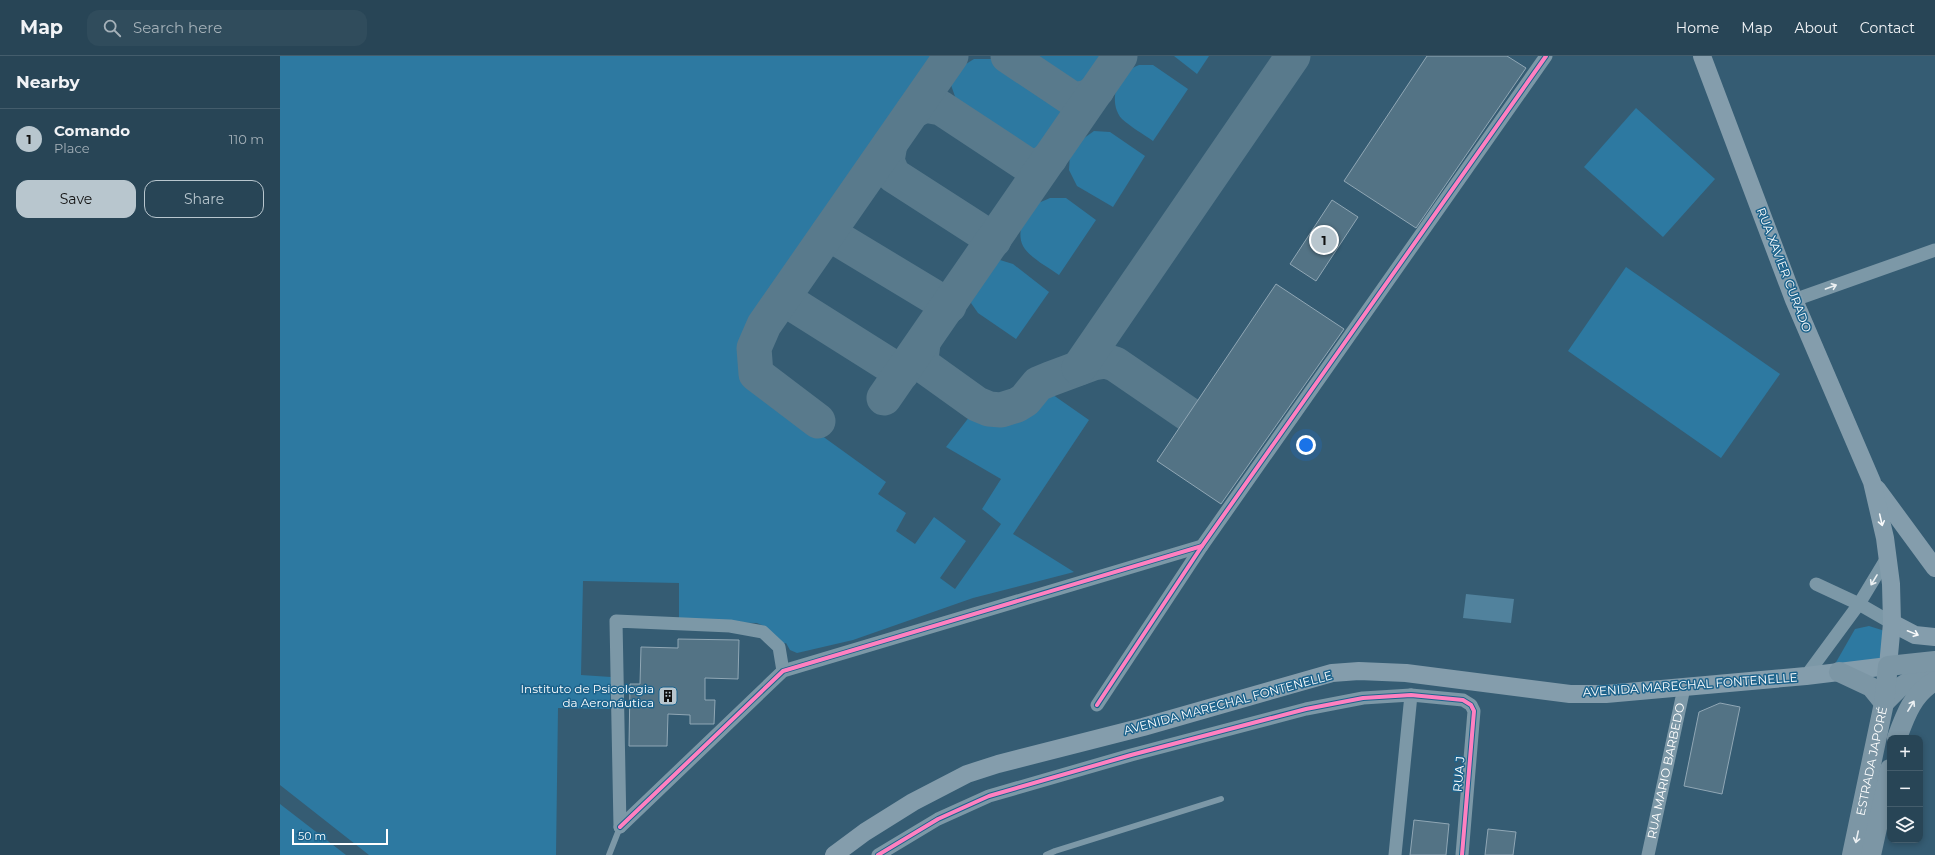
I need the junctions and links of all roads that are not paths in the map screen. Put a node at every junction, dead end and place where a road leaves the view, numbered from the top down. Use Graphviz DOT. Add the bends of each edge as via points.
graph roads {
  1 [pos="1546,56"];
  2 [pos="1702,56"];
  3 [pos="1935,250"];
  4 [pos="1794,300"];
  5 [pos="1872,482"];
  6 [pos="1202,546"];
  7 [pos="1929,551"];
  8 [pos="1888,556"];
  9 [pos="1935,568"];
  10 [pos="1816,584"];
  11 [pos="1859,604"];
  12 [pos="1892,623"];
  13 [pos="1935,637"];
  14 [pos="1935,661"];
  15 [pos="1935,665"];
  16 [pos="1888,666"];
  17 [pos="783,671"];
  18 [pos="1839,672"];
  19 [pos="1806,676"];
  20 [pos="1935,681"];
  21 [pos="1684,688"];
  22 [pos="1411,696"];
  23 [pos="1884,703"];
  24 [pos="1097,705"];
  25 [pos="1898,735"];
  26 [pos="1890,771"];
  27 [pos="1221,799"];
  28 [pos="620,827"];
  29 [pos="610,855"];
  30 [pos="834,855"];
  31 [pos="878,855"];
  32 [pos="1046,855"];
  33 [pos="1395,855"];
  34 [pos="1462,855"];
  35 [pos="1648,855"];
  36 [pos="1852,855"];
  37 [pos="1871,855"];
  1 -- 6 [label="street"];
  2 -- 4 [label="main road, RUA XAVIER CURADO"];
  4 -- 3 [label="street, one-way"];
  4 -- 5 [label="main road, RUA XAVIER CURADO"];
  5 -- 7 [label="main road, RUA XAVIER CURADO"];
  5 -- 8 [label="main road, RUA XAVIER CURADO, one-way"];
  6 -- 17 [label="street"];
  6 -- 24 [label="street"];
  7 -- 9 [label="main road, RUA XAVIER CURADO"];
  8 -- 11 [label="street, one-way"];
  8 -- 12 [label="main road, RUA XAVIER CURADO"];
  10 -- 11 [label="street"];
  11 -- 12 [label="street"];
  11 -- 19 [label="street"];
  12 -- 13 [label="main road, one-way" via="1915,635"];
  12 -- 16 [label="main road, RUA XAVIER CURADO"];
  14 -- 16 [label="main road"];
  15 -- 23 [label="main road" via="1899,688"];
  16 -- 18 [label="main road, AVENIDA MARECHAL FONTENELLE"];
  16 -- 23 [label="main road, ESTRADA JAPORÉ"];
  17 -- 28 [label="street"];
  17 -- 28 [label="street" via="779,647 763,632 730,626 616,621"];
  18 -- 19 [label="main road, AVENIDA MARECHAL FONTENELLE"];
  18 -- 23 [label="main road" via="1871,687"];
  19 -- 21 [label="main road, AVENIDA MARECHAL FONTENELLE"];
  25 -- 20 [label="main road, one-way" via="1906,714 1918,695"];
  21 -- 30 [label="main road, AVENIDA MARECHAL FONTENELLE" via="1570,694 1406,673 1332,673 967,774 913,802"];
  21 -- 35 [label="street, RUA MARIO BARBEDO"];
  22 -- 31 [label="street" via="1363,698 1306,709 989,796 938,819"];
  22 -- 33 [label="street"];
  22 -- 34 [label="street, RUA J" via="1463,700 1471,705 1474,711"];
  23 -- 36 [label="main road, ESTRADA JAPORÉ, one-way"];
  26 -- 37 [label="main road"];
  27 -- 32 [label="lane"];
  28 -- 29 [label="lane"];
}
